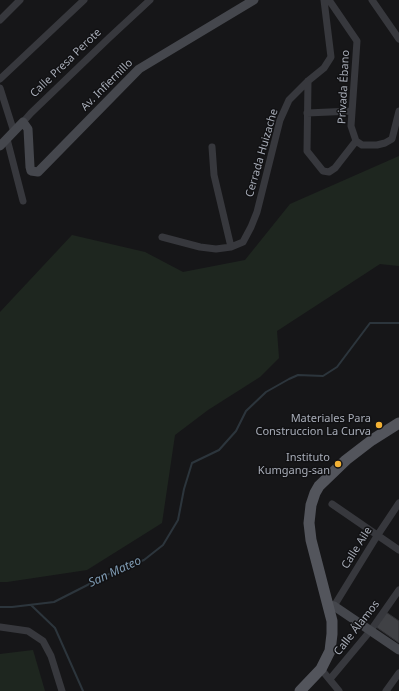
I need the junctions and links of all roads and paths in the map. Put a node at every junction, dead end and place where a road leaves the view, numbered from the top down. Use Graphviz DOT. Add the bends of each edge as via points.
graph roads {
  1 [pos="20,0"];
  2 [pos="83,0"];
  3 [pos="150,0"];
  4 [pos="254,0"];
  5 [pos="324,0"];
  6 [pos="329,0"];
  7 [pos="372,0"];
  8 [pos="0,20"];
  9 [pos="398,37"];
  10 [pos="0,79"];
  11 [pos="308,81"];
  12 [pos="0,88"];
  13 [pos="352,111"];
  14 [pos="399,111"];
  15 [pos="307,113"];
  16 [pos="23,122"];
  17 [pos="399,131"];
  18 [pos="14,132"];
  19 [pos="7,139"];
  20 [pos="392,139"];
  21 [pos="356,141"];
  22 [pos="0,146"];
  23 [pos="212,147"];
  24 [pos="23,201"];
  25 [pos="162,238"];
  26 [pos="231,247"];
  27 [pos="399,424"];
  28 [pos="399,503"];
  29 [pos="332,504"];
  30 [pos="377,536"];
  31 [pos="399,550"];
  32 [pos="399,590"];
  33 [pos="331,605"];
  34 [pos="0,626"];
  35 [pos="371,630"];
  36 [pos="399,650"];
  37 [pos="320,669"];
  38 [pos="399,673"];
  39 [pos="330,679"];
  40 [pos="62,691"];
  41 [pos="300,691"];
  42 [pos="339,691"];
  43 [pos="386,691"];
  1 -- 8 [label="street"];
  2 -- 10 [label="street"];
  3 -- 16 [label="street, Calle Presa Perote"];
  4 -- 16 [label="street, Av. Infiernillo" via="139,69 38,172 31,171 28,129"];
  5 -- 11 [label="street, Cerrada Huizache" via="332,57 324,68"];
  6 -- 13 [label="street, Privada Ébano" via="357,41"];
  7 -- 9 [label="street"];
  11 -- 15 [label="street"];
  11 -- 26 [label="street, Cerrada Huizache" via="289,100 280,120 251,227 243,242"];
  12 -- 18 [label="street"];
  13 -- 15 [label="street"];
  13 -- 21 [label="street, Privada Ébano" via="351,126"];
  14 -- 20 [label="street"];
  15 -- 21 [label="street" via="307,151 323,171 330,172 335,168"];
  16 -- 18 [label="street, Calle Presa Perote"];
  17 -- 20 [label="street"];
  18 -- 19 [label="street, Calle Presa Perote"];
  19 -- 22 [label="street, Calle Presa Perote"];
  19 -- 24 [label="street"];
  20 -- 21 [label="street" via="377,145 362,145"];
  23 -- 26 [label="street" via="214,175"];
  25 -- 26 [label="street" via="200,247"];
  27 -- 33 [label="main road" via="346,460 315,493 308,523"];
  28 -- 30 [label="street, Calle Aile"];
  29 -- 30 [label="street"];
  30 -- 31 [label="street"];
  30 -- 33 [label="street, Calle Aile"];
  32 -- 35 [label="street, Calle Álamos"];
  33 -- 35 [label="street"];
  33 -- 37 [label="main road" via="330,651"];
  34 -- 40 [label="street" via="28,631 43,641 51,656"];
  35 -- 36 [label="street"];
  35 -- 39 [label="street, Calle Álamos"];
  37 -- 39 [label="street"];
  37 -- 41 [label="main road"];
  38 -- 43 [label="street"];
  39 -- 42 [label="street"];
}
